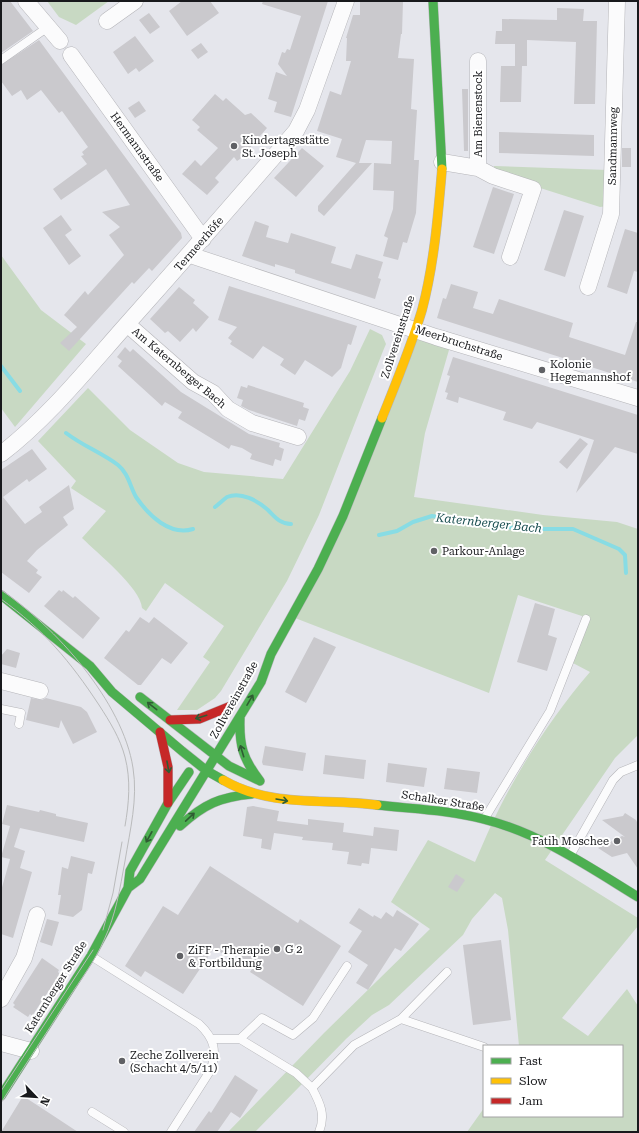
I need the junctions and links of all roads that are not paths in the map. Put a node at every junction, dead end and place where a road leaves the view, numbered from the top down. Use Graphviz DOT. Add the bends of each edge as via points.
graph roads {
  1 [pos="26,1"];
  2 [pos="135,1"];
  3 [pos="346,1"];
  4 [pos="433,1"];
  5 [pos="616,1"];
  6 [pos="107,21"];
  7 [pos="48,27"];
  8 [pos="60,42"];
  9 [pos="71,55"];
  10 [pos="1,60"];
  11 [pos="478,61"];
  12 [pos="442,162"];
  13 [pos="478,168"];
  14 [pos="203,239"];
  15 [pos="190,255"];
  16 [pos="510,257"];
  17 [pos="588,287"];
  18 [pos="127,324"];
  19 [pos="416,330"];
  20 [pos="638,398"];
  21 [pos="298,437"];
  22 [pos="1,454"];
  23 [pos="1,595"];
  24 [pos="586,619"];
  25 [pos="271,654"];
  26 [pos="90,666"];
  27 [pos="256,667"];
  28 [pos="114,678"];
  29 [pos="1,681"];
  30 [pos="131,690"];
  31 [pos="40,691"];
  32 [pos="1,708"];
  33 [pos="241,716"];
  34 [pos="224,718"];
  35 [pos="170,720"];
  36 [pos="19,724"];
  37 [pos="160,732"];
  38 [pos="206,745"];
  39 [pos="216,757"];
  40 [pos="195,762"];
  41 [pos="638,765"];
  42 [pos="207,771"];
  43 [pos="290,790"];
  44 [pos="255,794"];
  45 [pos="345,802"];
  46 [pos="168,803"];
  47 [pos="484,819"];
  48 [pos="162,844"];
  49 [pos="570,855"];
  50 [pos="128,888"];
  51 [pos="638,897"];
  52 [pos="37,915"];
  53 [pos="91,956"];
  54 [pos="347,966"];
  55 [pos="447,972"];
  56 [pos="1,999"];
  57 [pos="401,1019"];
  58 [pos="212,1039"];
  59 [pos="240,1039"];
  60 [pos="1,1043"];
  61 [pos="483,1047"];
  62 [pos="31,1050"];
  63 [pos="312,1088"];
  64 [pos="1,1096"];
  65 [pos="92,1112"];
  66 [pos="124,1132"];
  67 [pos="171,1132"];
  68 [pos="319,1132"];
  1 -- 7 [label="street"];
  2 -- 6 [label="street"];
  3 -- 14 [label="street, Termeerhöfe" via="308,110 296,131"];
  4 -- 12 [label="main road, Zollvereinstraße"];
  5 -- 17 [label="street, Sandmannweg" via="611,214"];
  7 -- 8 [label="street"];
  7 -- 10 [label="lane"];
  9 -- 14 [label="street, Hermannstraße"];
  11 -- 13 [label="street, Am Bienenstock"];
  12 -- 13 [label="street, Am Bienenstock"];
  12 -- 19 [label="main road, Zollvereinstraße" via="438,219"];
  13 -- 16 [label="street, Am Bienenstock" via="533,190"];
  14 -- 15 [label="street, Termeerhöfe"];
  15 -- 18 [label="street, Termeerhöfe"];
  15 -- 19 [label="street, Meerbruchstraße"];
  18 -- 21 [label="street, Am Katernberger Bach" via="193,382 213,393 228,409 252,423"];
  18 -- 22 [label="street, Termeerhöfe" via="32,429"];
  19 -- 20 [label="street, Meerbruchstraße"];
  19 -- 25 [label="main road, Zollvereinstraße" via="343,516 318,569"];
  23 -- 26 [label="main road"];
  24 -- 47 [label="lane" via="550,711"];
  25 -- 27 [label="main road, Zollvereinstraße"];
  33 -- 25 [label="main road, Zollvereinstraße, one-way" via="260,682"];
  26 -- 28 [label="main road"];
  26 -- 37 [label="main road" via="112,692"];
  29 -- 31 [label="street"];
  35 -- 30 [label="main road, one-way"];
  32 -- 36 [label="lane" via="21,713"];
  33 -- 39 [label="main road, Zollvereinstraße"];
  39 -- 33 [label="main road, one-way" via="235,770 263,782 246,763 241,752"];
  34 -- 35 [label="main road, Zollvereinstraße, one-way" via="233,703 199,719"];
  35 -- 38 [label="main road"];
  37 -- 40 [label="main road"];
  37 -- 46 [label="main road, one-way" via="168,767"];
  38 -- 39 [label="main road"];
  38 -- 40 [label="main road, Katernberger Straße"];
  39 -- 42 [label="main road, Katernberger Straße"];
  40 -- 42 [label="main road"];
  40 -- 46 [label="main road, Katernberger Straße"];
  41 -- 49 [label="lane" via="621,772 613,780"];
  42 -- 44 [label="main road, Schalker Straße"];
  42 -- 48 [label="main road, Katernberger Straße"];
  43 -- 45 [label="main road, Schalker Straße"];
  44 -- 45 [label="main road, Schalker Straße, one-way" via="291,801"];
  48 -- 44 [label="main road, one-way" via="206,804 218,799"];
  45 -- 47 [label="main road, Schalker Straße"];
  46 -- 50 [label="main road, Katernberger Straße, one-way" via="130,871"];
  47 -- 49 [label="main road, Schalker Straße" via="528,834"];
  48 -- 50 [label="main road, Katernberger Straße" via="140,879"];
  49 -- 51 [label="main road, Schalker Straße"];
  50 -- 53 [label="main road, Katernberger Straße"];
  52 -- 56 [label="street" via="24,958"];
  53 -- 58 [label="lane" via="199,1024"];
  53 -- 62 [label="main road, Katernberger Straße"];
  54 -- 59 [label="lane" via="314,1018 293,1035 262,1018"];
  55 -- 57 [label="lane"];
  57 -- 61 [label="lane"];
  57 -- 63 [label="lane" via="354,1045"];
  58 -- 59 [label="lane"];
  58 -- 67 [label="lane" via="214,1062"];
  59 -- 63 [label="lane" via="296,1073"];
  60 -- 62 [label="street"];
  62 -- 64 [label="main road, Katernberger Straße"];
  63 -- 68 [label="lane" via="322,1112"];
  65 -- 66 [label="lane"];
}
